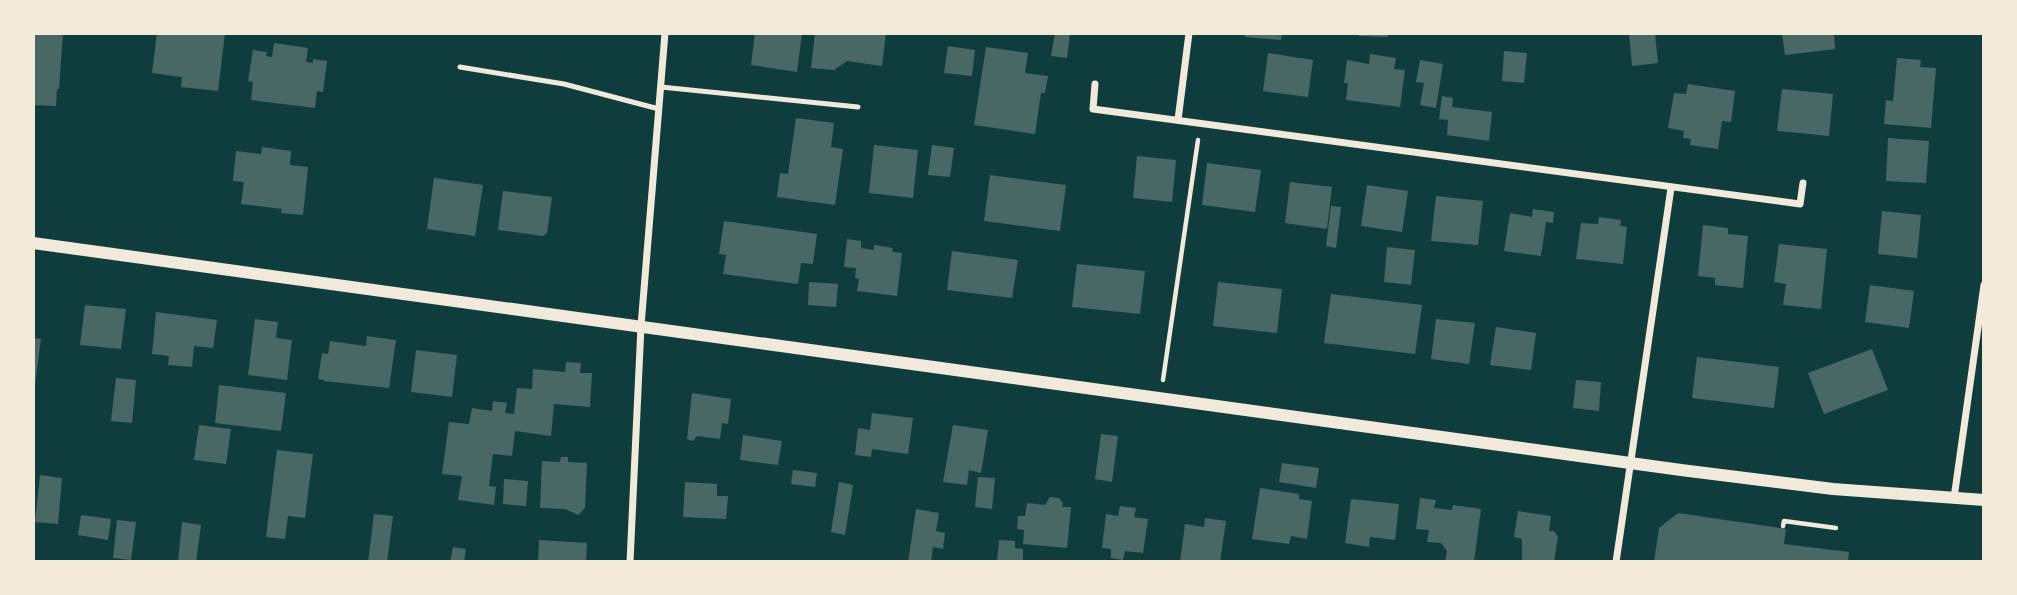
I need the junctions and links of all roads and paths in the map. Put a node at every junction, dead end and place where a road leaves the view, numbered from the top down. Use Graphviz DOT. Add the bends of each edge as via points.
graph roads {
  1 [pos="665,33"];
  2 [pos="1189,33"];
  3 [pos="460,68"];
  4 [pos="1096,84"];
  5 [pos="661,87"];
  6 [pos="858,107"];
  7 [pos="659,109"];
  8 [pos="1178,120"];
  9 [pos="1198,136"];
  10 [pos="1803,183"];
  11 [pos="1671,188"];
  12 [pos="33,243"];
  13 [pos="1984,285"];
  14 [pos="641,326"];
  15 [pos="1163,380"];
  16 [pos="1630,463"];
  17 [pos="1954,498"];
  18 [pos="1984,500"];
  19 [pos="1783,526"];
  20 [pos="1836,528"];
  21 [pos="630,562"];
  22 [pos="1616,562"];
  1 -- 5 [label="street"];
  2 -- 8 [label="street"];
  3 -- 7 [label="lane" via="564,84"];
  4 -- 8 [label="street" via="1093,109"];
  5 -- 6 [label="lane"];
  5 -- 7 [label="street"];
  7 -- 14 [label="street"];
  8 -- 11 [label="street"];
  9 -- 15 [label="path"];
  10 -- 11 [label="street" via="1800,204"];
  11 -- 16 [label="street"];
  12 -- 14 [label="street"];
  13 -- 17 [label="street"];
  14 -- 16 [label="street"];
  14 -- 21 [label="street"];
  16 -- 17 [label="street" via="1833,489"];
  16 -- 22 [label="street"];
  17 -- 18 [label="street"];
  19 -- 20 [label="path" via="1784,521"];
}
